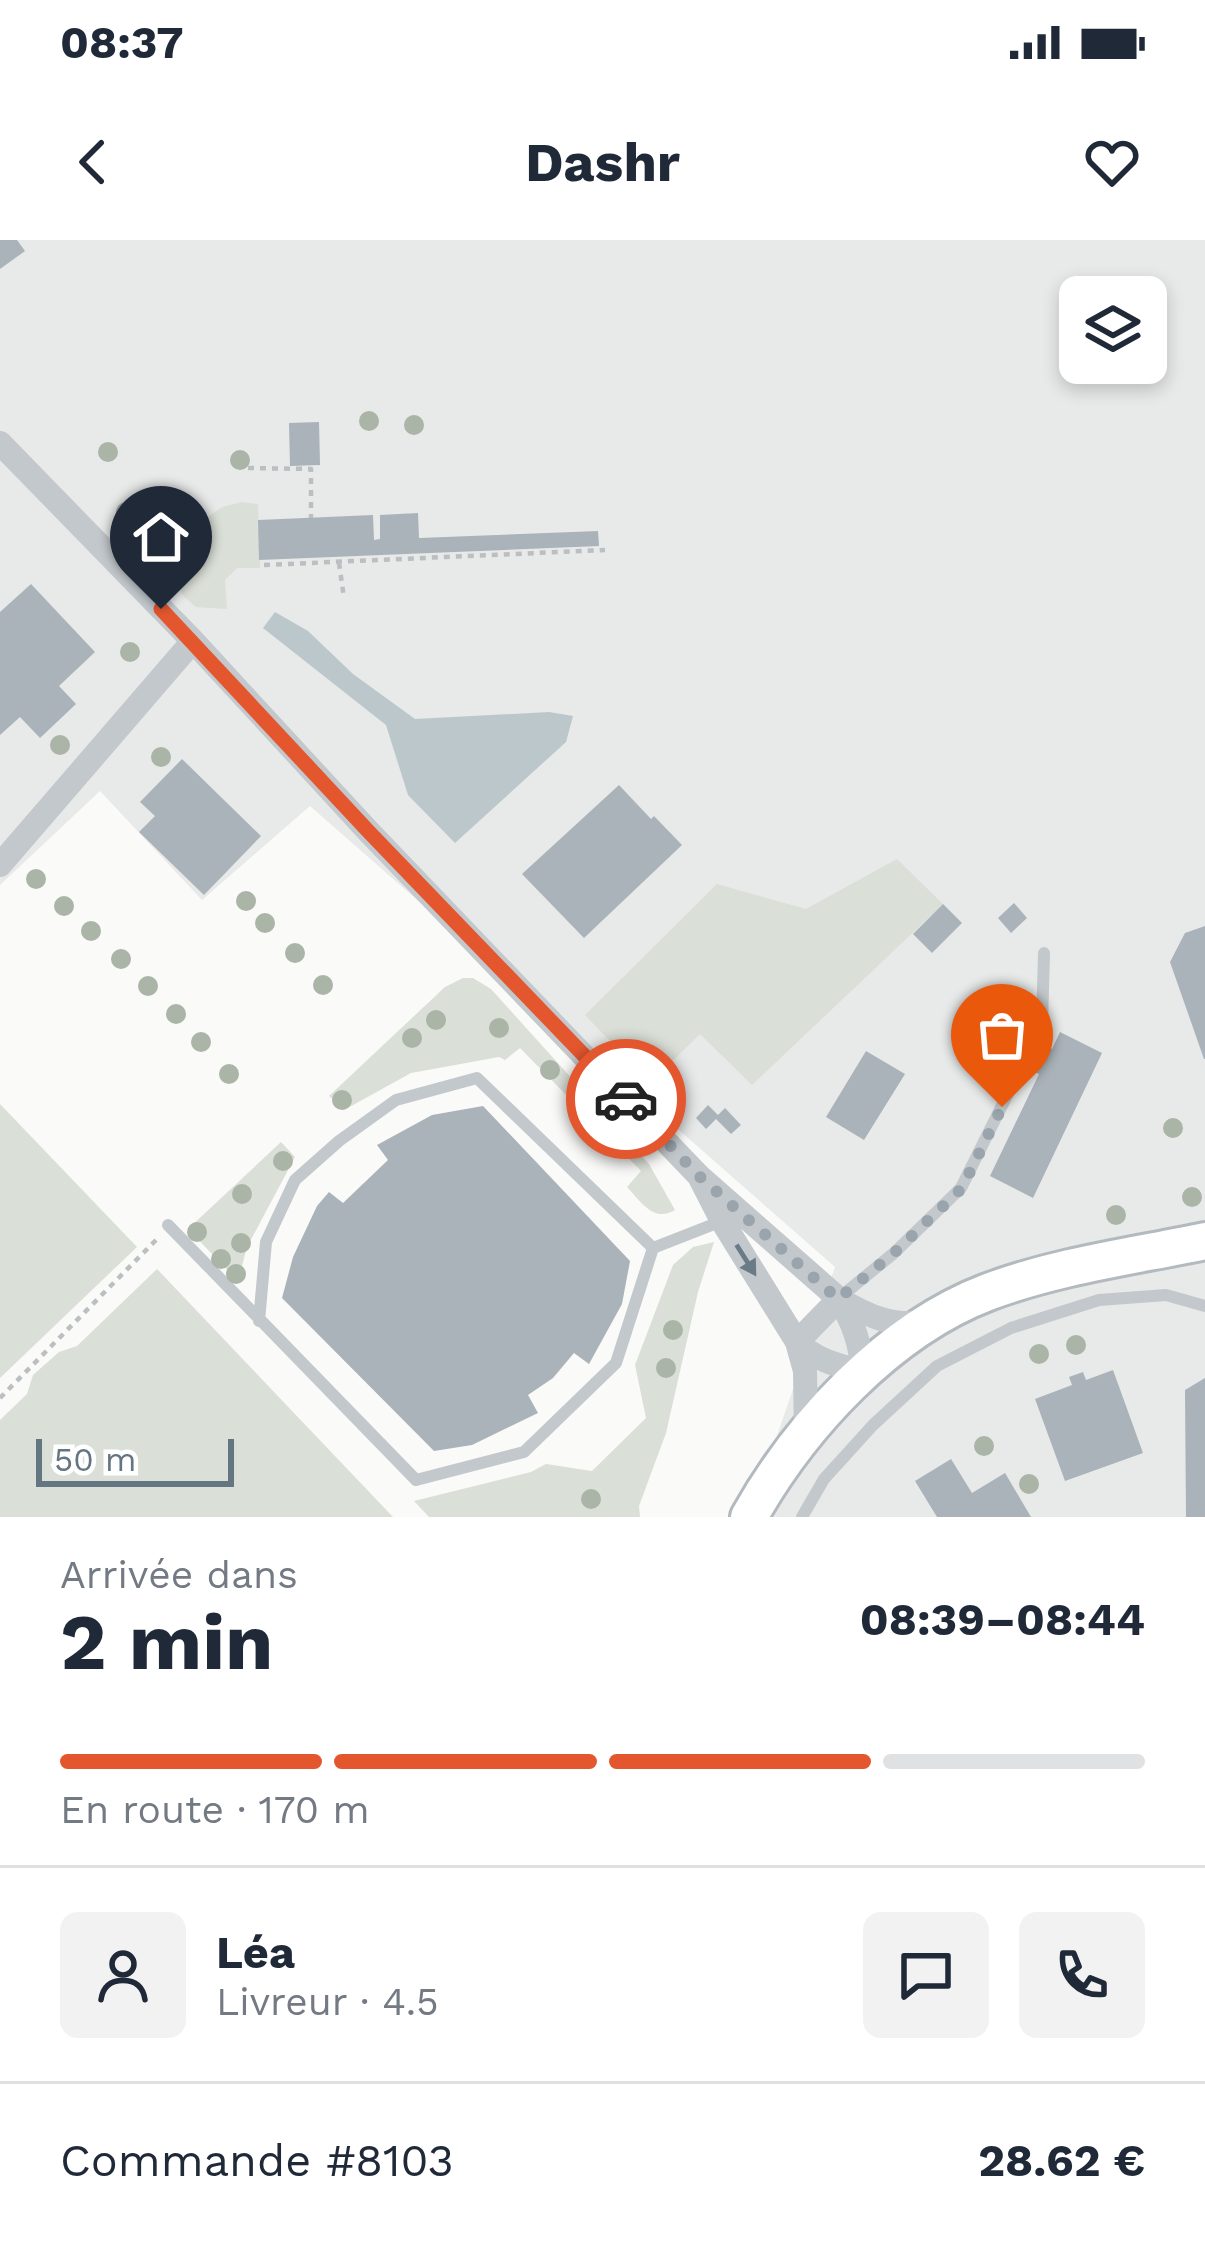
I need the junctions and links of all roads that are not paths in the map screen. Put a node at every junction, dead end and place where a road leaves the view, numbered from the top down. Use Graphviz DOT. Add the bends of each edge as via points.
graph roads {
  1 [pos="0,443"];
  2 [pos="193,641"];
  3 [pos="0,866"];
  4 [pos="1044,952"];
  5 [pos="699,1176"];
  6 [pos="722,1221"];
  7 [pos="168,1225"];
  8 [pos="1205,1241"];
  9 [pos="653,1248"];
  10 [pos="838,1299"];
  11 [pos="1205,1306"];
  12 [pos="259,1321"];
  13 [pos="929,1321"];
  14 [pos="797,1342"];
  15 [pos="863,1372"];
  16 [pos="806,1434"];
  17 [pos="749,1517"];
  18 [pos="802,1517"];
  1 -- 2 [label="street"];
  2 -- 3 [label="street"];
  2 -- 5 [label="street"];
  4 -- 10 [label="lane" via="1042,1025 962,1188"];
  5 -- 6 [label="street"];
  5 -- 10 [label="street"];
  6 -- 9 [label="lane"];
  6 -- 14 [label="street, one-way"];
  7 -- 12 [label="lane"];
  8 -- 13 [label="street" via="1038,1276"];
  9 -- 12 [label="lane" via="616,1363 524,1452 416,1480"];
  9 -- 12 [label="lane" via="477,1078 396,1100 295,1180 266,1242"];
  10 -- 13 [label="street" via="884,1322"];
  10 -- 14 [label="street"];
  10 -- 15 [label="street" via="854,1324"];
  11 -- 18 [label="lane" via="1166,1295 1099,1300 977,1345 937,1366 873,1425"];
  13 -- 15 [label="street"];
  14 -- 15 [label="street" via="826,1363"];
  14 -- 16 [label="street"];
  15 -- 16 [label="street"];
  16 -- 17 [label="street"];
}
